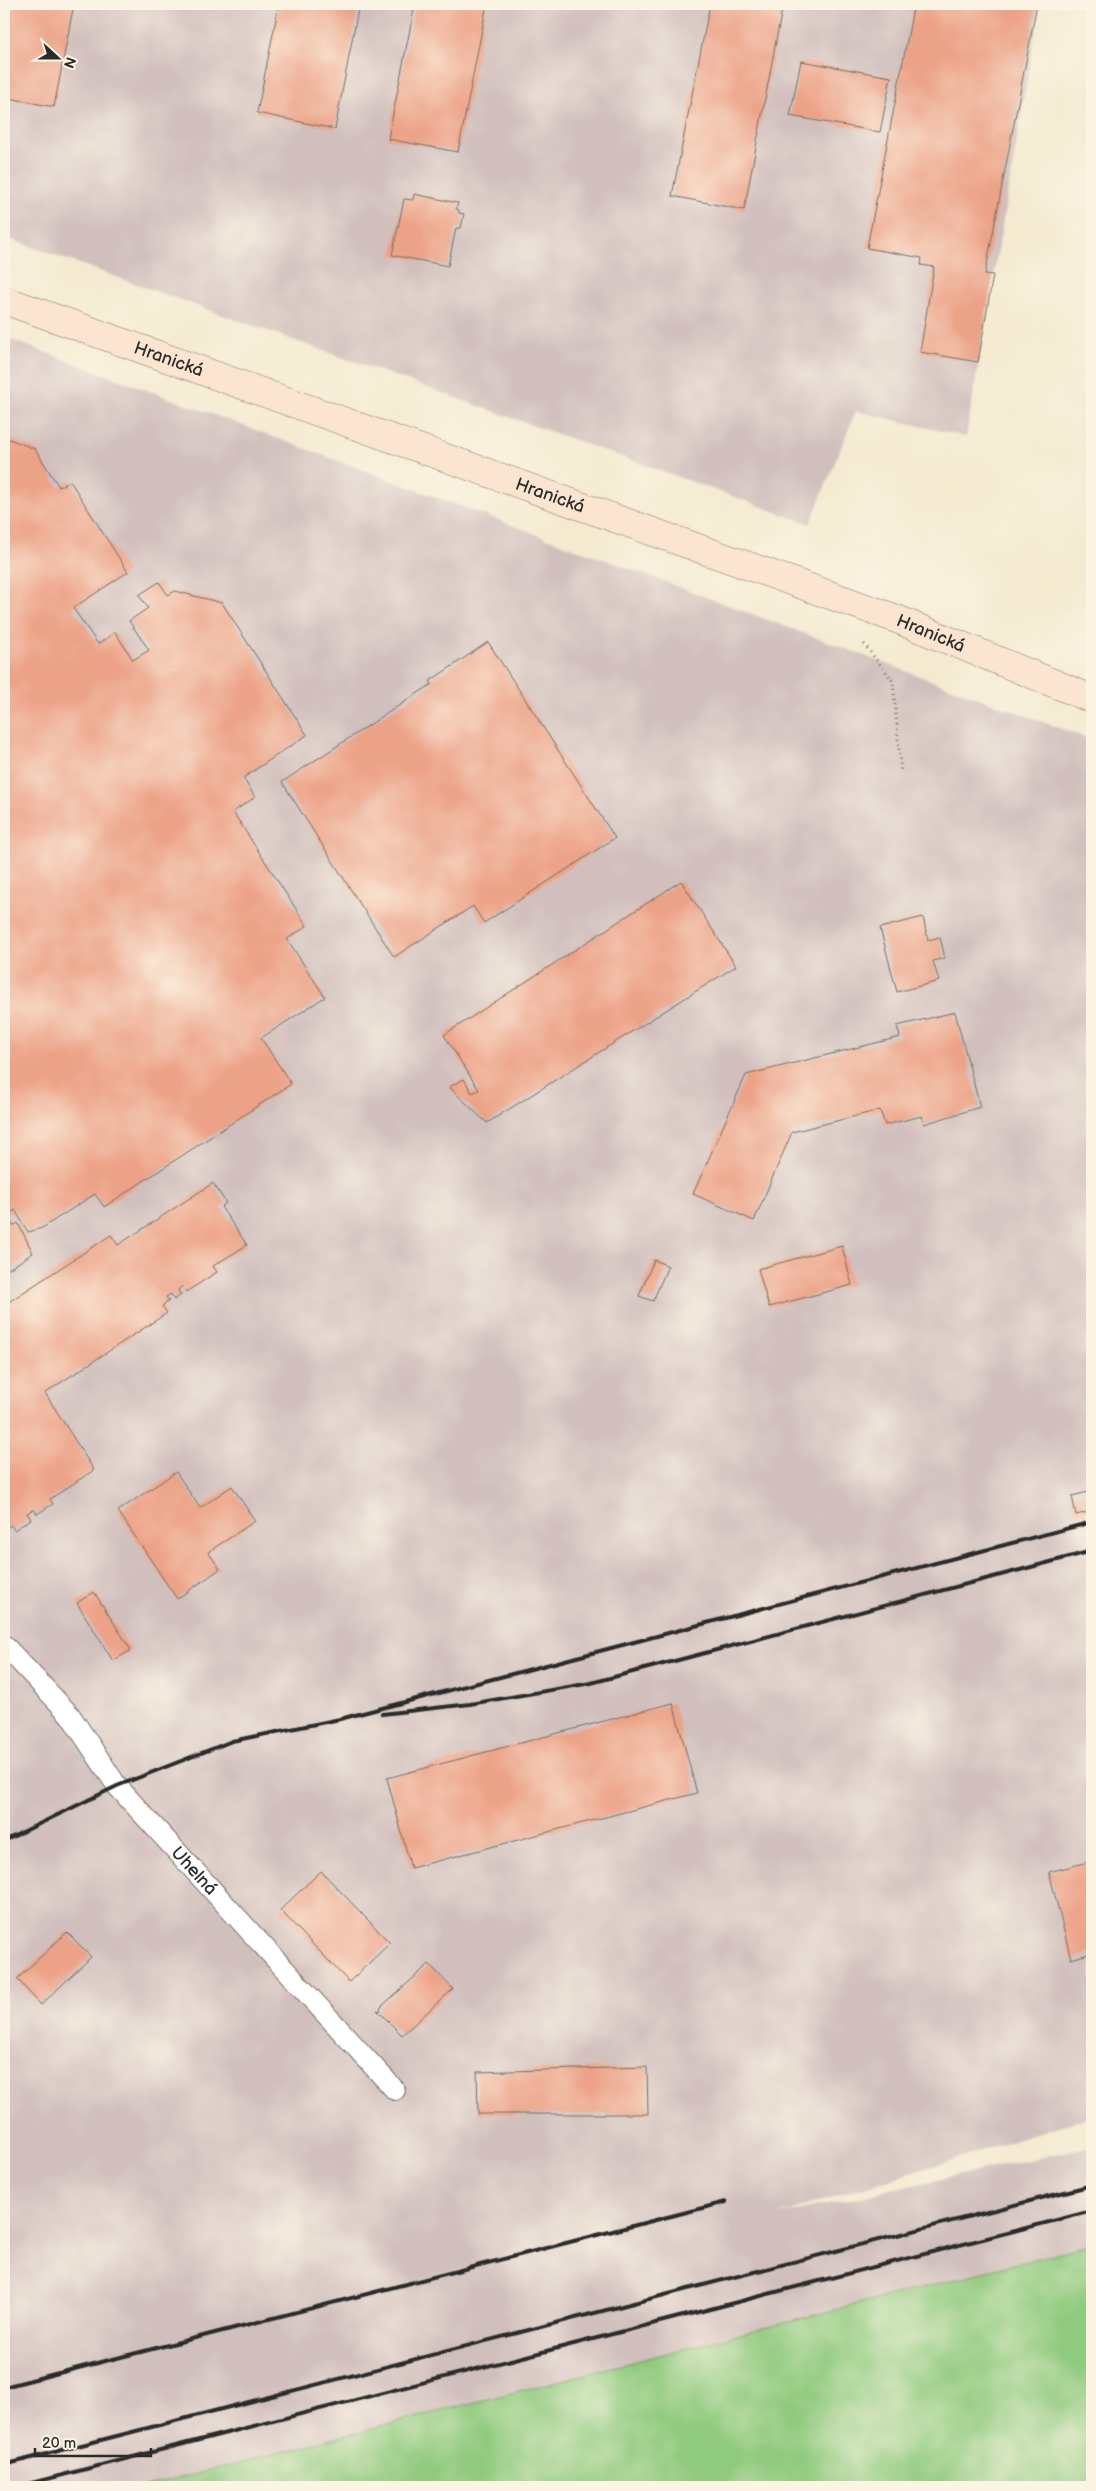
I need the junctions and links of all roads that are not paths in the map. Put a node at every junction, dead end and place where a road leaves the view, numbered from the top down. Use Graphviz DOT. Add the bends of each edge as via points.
graph roads {
  1 [pos="4,300"];
  2 [pos="1092,699"];
  3 [pos="4,1645"];
  4 [pos="394,2090"];
  1 -- 2 [label="street, Hranická" via="894,618"];
  3 -- 4 [label="lane, Uhelná" via="70,1715 118,1786"];
}
